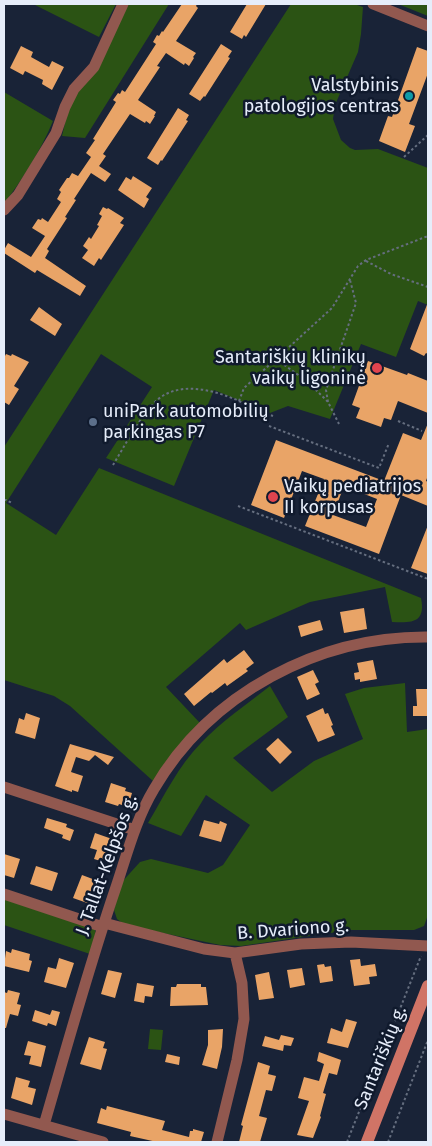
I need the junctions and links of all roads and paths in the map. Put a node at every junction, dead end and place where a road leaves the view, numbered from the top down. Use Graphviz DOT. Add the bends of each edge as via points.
graph roads {
  1 [pos="123,4"];
  2 [pos="373,4"];
  3 [pos="428,26"];
  4 [pos="428,135"];
  5 [pos="404,157"];
  6 [pos="4,210"];
  7 [pos="428,236"];
  8 [pos="366,260"];
  9 [pos="350,280"];
  10 [pos="428,286"];
  11 [pos="276,359"];
  12 [pos="239,402"];
  13 [pos="328,402"];
  14 [pos="273,416"];
  15 [pos="398,421"];
  16 [pos="339,424"];
  17 [pos="269,426"];
  18 [pos="422,430"];
  19 [pos="389,444"];
  20 [pos="113,465"];
  21 [pos="4,500"];
  22 [pos="12,503"];
  23 [pos="238,506"];
  24 [pos="428,578"];
  25 [pos="428,637"];
  26 [pos="4,786"];
  27 [pos="135,830"];
  28 [pos="4,894"];
  29 [pos="103,925"];
  30 [pos="426,948"];
  31 [pos="235,953"];
  32 [pos="428,986"];
  33 [pos="428,1040"];
  34 [pos="4,1114"];
  35 [pos="44,1125"];
  36 [pos="103,1142"];
  37 [pos="217,1142"];
  38 [pos="347,1142"];
  39 [pos="367,1142"];
  40 [pos="388,1142"];
  1 -- 6 [label="street" via="94,68 74,89 56,133 18,195"];
  2 -- 3 [label="street"];
  4 -- 5 [label="path"];
  7 -- 8 [label="path"];
  8 -- 9 [label="path"];
  8 -- 10 [label="path" via="390,274"];
  9 -- 11 [label="path" via="332,308"];
  9 -- 13 [label="path" via="356,304 326,390"];
  11 -- 12 [label="path" via="244,388"];
  11 -- 13 [label="path" via="308,382"];
  12 -- 14 [label="path"];
  12 -- 20 [label="path" via="214,391 185,388 170,392 149,409"];
  13 -- 16 [label="path"];
  15 -- 18 [label="path"];
  17 -- 19 [label="path" via="379,468"];
  21 -- 22 [label="path"];
  23 -- 24 [label="path"];
  25 -- 27 [label="street, J. Tallat-Kelpšos g." via="373,641 327,652 305,659 250,690 218,713 185,744 154,789"];
  26 -- 27 [label="street"];
  27 -- 29 [label="street, J. Tallat-Kelpšos g."];
  28 -- 29 [label="street, B. Dvariono g."];
  29 -- 31 [label="street, B. Dvariono g." via="204,949"];
  29 -- 35 [label="street, J. Tallat-Kelpšos g."];
  30 -- 31 [label="street, B. Dvariono g." via="351,942 301,944"];
  30 -- 38 [label="path"];
  31 -- 37 [label="street" via="242,983 244,1019"];
  32 -- 39 [label="main road, Santariškių g."];
  33 -- 40 [label="path"];
  34 -- 35 [label="street"];
  35 -- 36 [label="street"];
}
